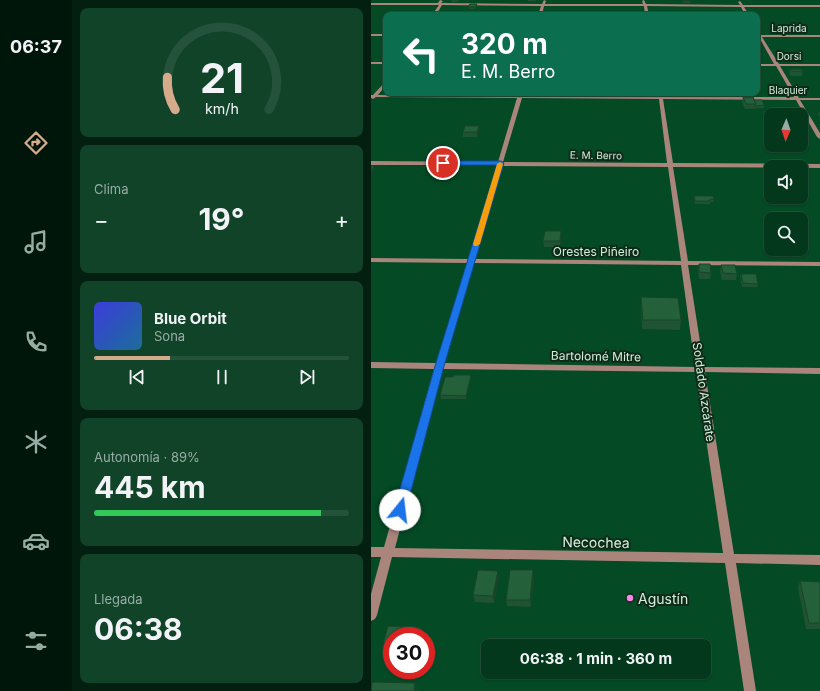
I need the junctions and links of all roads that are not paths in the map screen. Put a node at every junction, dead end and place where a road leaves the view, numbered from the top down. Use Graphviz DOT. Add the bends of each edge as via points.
graph roads {
  1 [pos="442,0"];
  2 [pos="544,0"];
  3 [pos="644,0"];
  4 [pos="739,0"];
  5 [pos="371,4"];
  6 [pos="440,4"];
  7 [pos="543,5"];
  8 [pos="645,5"];
  9 [pos="742,5"];
  10 [pos="820,6"];
  11 [pos="436,12"];
  12 [pos="541,12"];
  13 [pos="646,12"];
  14 [pos="746,12"];
  15 [pos="371,35"];
  16 [pos="383,35"];
  17 [pos="760,36"];
  18 [pos="820,36"];
  19 [pos="760,39"];
  20 [pos="371,63"];
  21 [pos="383,63"];
  22 [pos="760,65"];
  23 [pos="777,65"];
  24 [pos="820,65"];
  25 [pos="383,85"];
  26 [pos="373,96"];
  27 [pos="383,96"];
  28 [pos="521,96"];
  29 [pos="660,96"];
  30 [pos="797,99"];
  31 [pos="820,99"];
  32 [pos="371,101"];
  33 [pos="820,137"];
  34 [pos="371,163"];
  35 [pos="501,163"];
  36 [pos="671,165"];
  37 [pos="820,166"];
  38 [pos="371,260"];
  39 [pos="472,261"];
  40 [pos="685,263"];
  41 [pos="820,264"];
  42 [pos="371,365"];
  43 [pos="439,366"];
  44 [pos="700,369"];
  45 [pos="820,371"];
  46 [pos="371,552"];
  47 [pos="388,553"];
  48 [pos="729,560"];
  49 [pos="820,560"];
  50 [pos="371,615"];
  51 [pos="750,691"];
  1 -- 6 [label="street"];
  2 -- 7 [label="street"];
  3 -- 8 [label="street"];
  4 -- 9 [label="street"];
  5 -- 6 [label="street"];
  6 -- 7 [label="street"];
  6 -- 11 [label="street"];
  7 -- 8 [label="street"];
  7 -- 12 [label="street"];
  8 -- 9 [label="street"];
  8 -- 13 [label="street"];
  9 -- 10 [label="street"];
  9 -- 14 [label="street"];
  15 -- 16 [label="street"];
  17 -- 18 [label="street, Laprida"];
  19 -- 23 [label="street"];
  20 -- 21 [label="street"];
  22 -- 23 [label="street, Dorsi"];
  23 -- 24 [label="street, Dorsi"];
  23 -- 30 [label="street"];
  25 -- 26 [label="street"];
  26 -- 27 [label="street, Blaquier"];
  26 -- 32 [label="street"];
  28 -- 35 [label="street"];
  29 -- 30 [label="street, Blaquier"];
  29 -- 36 [label="street, Soldado Azcárate"];
  30 -- 31 [label="street, Blaquier"];
  30 -- 33 [label="street"];
  34 -- 35 [label="street, E. M. Berro"];
  35 -- 36 [label="street, E. M. Berro"];
  35 -- 39 [label="street"];
  36 -- 37 [label="street, E. M. Berro"];
  36 -- 40 [label="street, Soldado Azcárate"];
  38 -- 39 [label="street, Orestes Piñeiro"];
  39 -- 40 [label="street, Orestes Piñeiro"];
  39 -- 43 [label="street"];
  40 -- 41 [label="street, Orestes Piñeiro"];
  40 -- 44 [label="street, Soldado Azcárate"];
  42 -- 43 [label="street, Bartolomé Mitre"];
  43 -- 44 [label="street, Bartolomé Mitre"];
  43 -- 47 [label="street"];
  44 -- 45 [label="street, Bartolomé Mitre"];
  44 -- 48 [label="street, Soldado Azcárate"];
  46 -- 47 [label="street, Necochea"];
  47 -- 48 [label="street, Necochea"];
  47 -- 50 [label="street"];
  48 -- 49 [label="street, Necochea"];
  48 -- 51 [label="street, Soldado Azcárate"];
}
